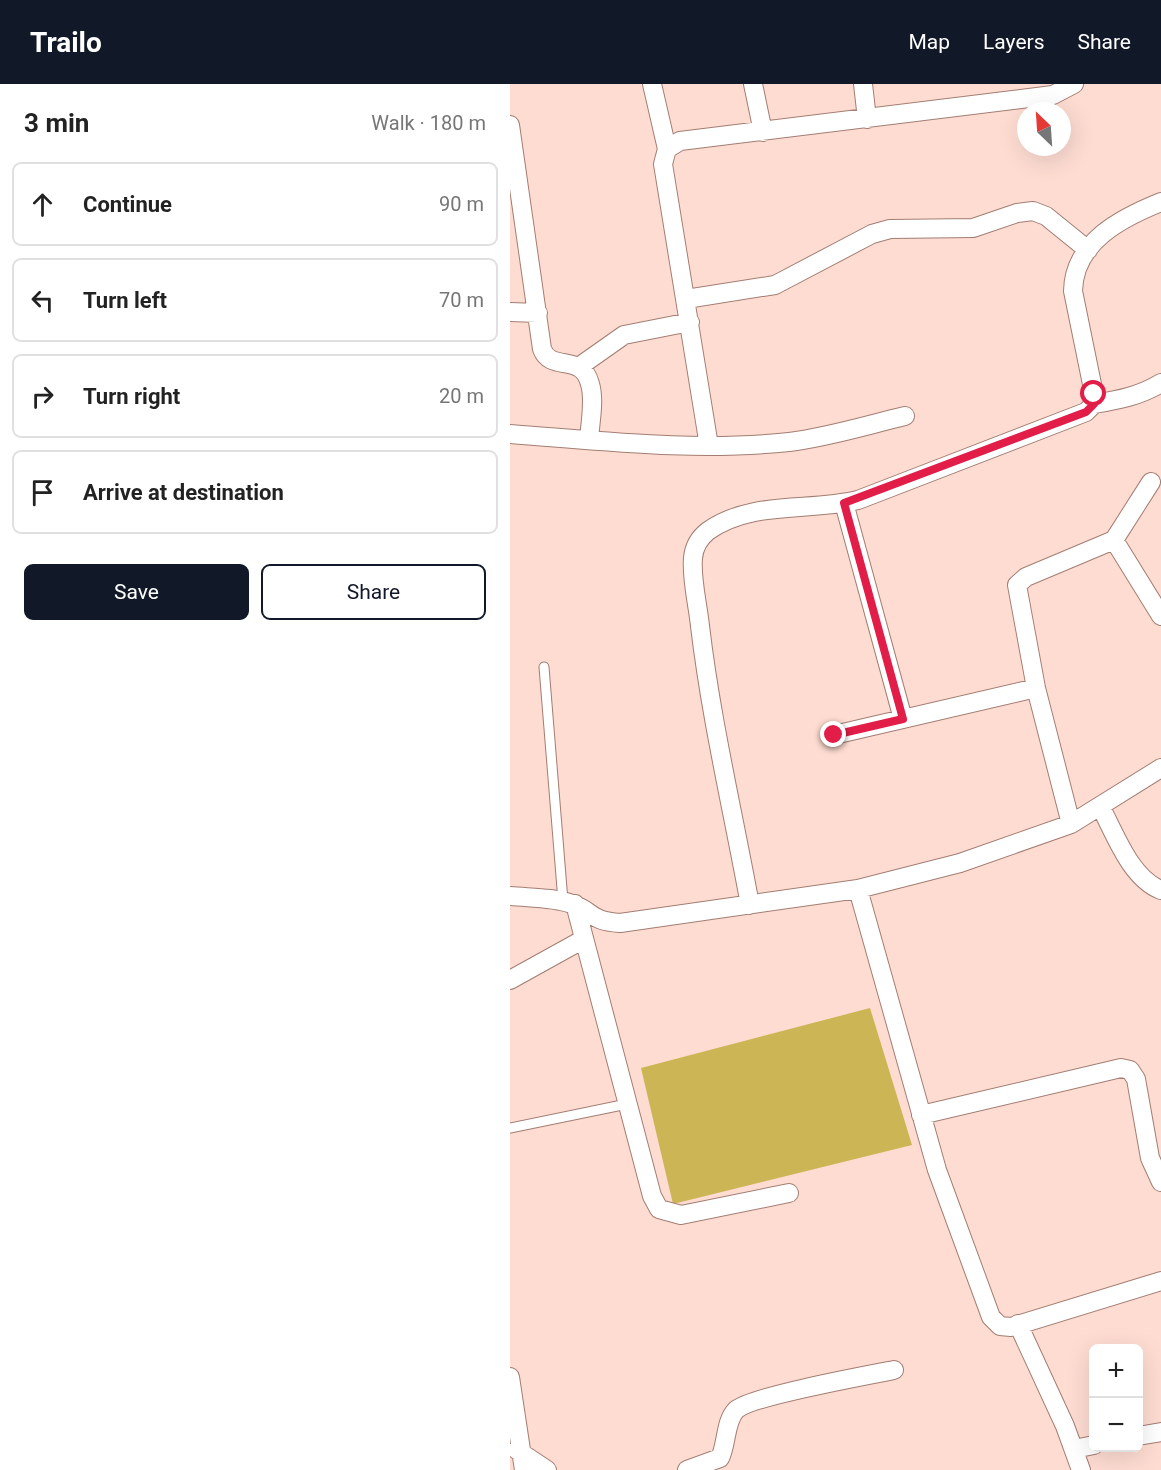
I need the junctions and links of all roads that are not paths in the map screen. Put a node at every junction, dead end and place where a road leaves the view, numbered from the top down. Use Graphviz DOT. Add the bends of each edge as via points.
graph roads {
  1 [pos="652,84"];
  2 [pos="753,84"];
  3 [pos="863,84"];
  4 [pos="1074,84"];
  5 [pos="867,119"];
  6 [pos="510,125"];
  7 [pos="763,132"];
  8 [pos="667,149"];
  9 [pos="1161,202"];
  10 [pos="1088,250"];
  11 [pos="686,299"];
  12 [pos="510,312"];
  13 [pos="538,313"];
  14 [pos="690,322"];
  15 [pos="580,366"];
  16 [pos="1161,383"];
  17 [pos="1094,404"];
  18 [pos="905,416"];
  19 [pos="510,434"];
  20 [pos="589,440"];
  21 [pos="709,446"];
  22 [pos="1151,482"];
  23 [pos="844,503"];
  24 [pos="1114,540"];
  25 [pos="1161,616"];
  26 [pos="544,667"];
  27 [pos="1036,688"];
  28 [pos="903,719"];
  29 [pos="834,735"];
  30 [pos="1161,768"];
  31 [pos="1100,806"];
  32 [pos="1071,824"];
  33 [pos="858,889"];
  34 [pos="1161,890"];
  35 [pos="510,896"];
  36 [pos="569,903"];
  37 [pos="750,904"];
  38 [pos="584,939"];
  39 [pos="510,980"];
  40 [pos="627,1104"];
  41 [pos="921,1115"];
  42 [pos="510,1128"];
  43 [pos="1161,1182"];
  44 [pos="789,1193"];
  45 [pos="1161,1281"];
  46 [pos="1018,1324"];
  47 [pos="894,1370"];
  48 [pos="510,1377"];
  49 [pos="1161,1432"];
  50 [pos="1143,1436"];
  51 [pos="1089,1446"];
  52 [pos="1074,1449"];
  53 [pos="519,1457"];
  54 [pos="547,1470"];
  55 [pos="687,1470"];
  56 [pos="1082,1470"];
  1 -- 8 [label="street"];
  2 -- 7 [label="street"];
  3 -- 5 [label="street"];
  4 -- 5 [label="street" via="1053,95"];
  5 -- 7 [label="street"];
  6 -- 13 [label="street"];
  7 -- 8 [label="street" via="680,141"];
  8 -- 11 [label="street" via="663,164"];
  9 -- 10 [label="street" via="1117,222"];
  10 -- 11 [label="street" via="1046,216 1017,213 973,228 872,234 775,285"];
  10 -- 17 [label="street" via="1073,275 1073,291"];
  11 -- 14 [label="street"];
  12 -- 13 [label="street"];
  13 -- 15 [label="street" via="545,356"];
  14 -- 15 [label="street" via="624,335"];
  14 -- 21 [label="street"];
  15 -- 20 [label="street" via="591,387"];
  16 -- 17 [label="street" via="1124,399"];
  17 -- 23 [label="street" via="1067,420"];
  18 -- 21 [label="street" via="790,441"];
  19 -- 20 [label="street"];
  20 -- 21 [label="street"];
  22 -- 24 [label="street"];
  23 -- 28 [label="street"];
  23 -- 37 [label="street" via="754,511 708,531 697,542 693,558 704,657"];
  24 -- 25 [label="street"];
  24 -- 27 [label="street" via="1026,577 1017,585"];
  26 -- 36 [label="lane"];
  27 -- 28 [label="street"];
  27 -- 32 [label="street"];
  28 -- 29 [label="street"];
  30 -- 31 [label="street"];
  31 -- 32 [label="street"];
  31 -- 34 [label="street" via="1133,865 1144,880"];
  32 -- 33 [label="street" via="960,863"];
  33 -- 37 [label="street"];
  33 -- 41 [label="street"];
  35 -- 36 [label="street"];
  36 -- 37 [label="street" via="600,922 620,923"];
  36 -- 38 [label="street"];
  38 -- 39 [label="street"];
  38 -- 40 [label="street"];
  40 -- 42 [label="lane"];
  40 -- 44 [label="street" via="659,1209 681,1215"];
  41 -- 43 [label="street" via="1121,1068 1130,1070 1136,1079 1150,1158"];
  41 -- 46 [label="street" via="987,1309 1000,1326"];
  45 -- 46 [label="street"];
  46 -- 52 [label="street"];
  47 -- 55 [label="street" via="737,1408 731,1416 720,1458"];
  48 -- 53 [label="street"];
  49 -- 50 [label="street"];
  51 -- 52 [label="street"];
  52 -- 56 [label="street"];
  53 -- 54 [label="street"];
}
